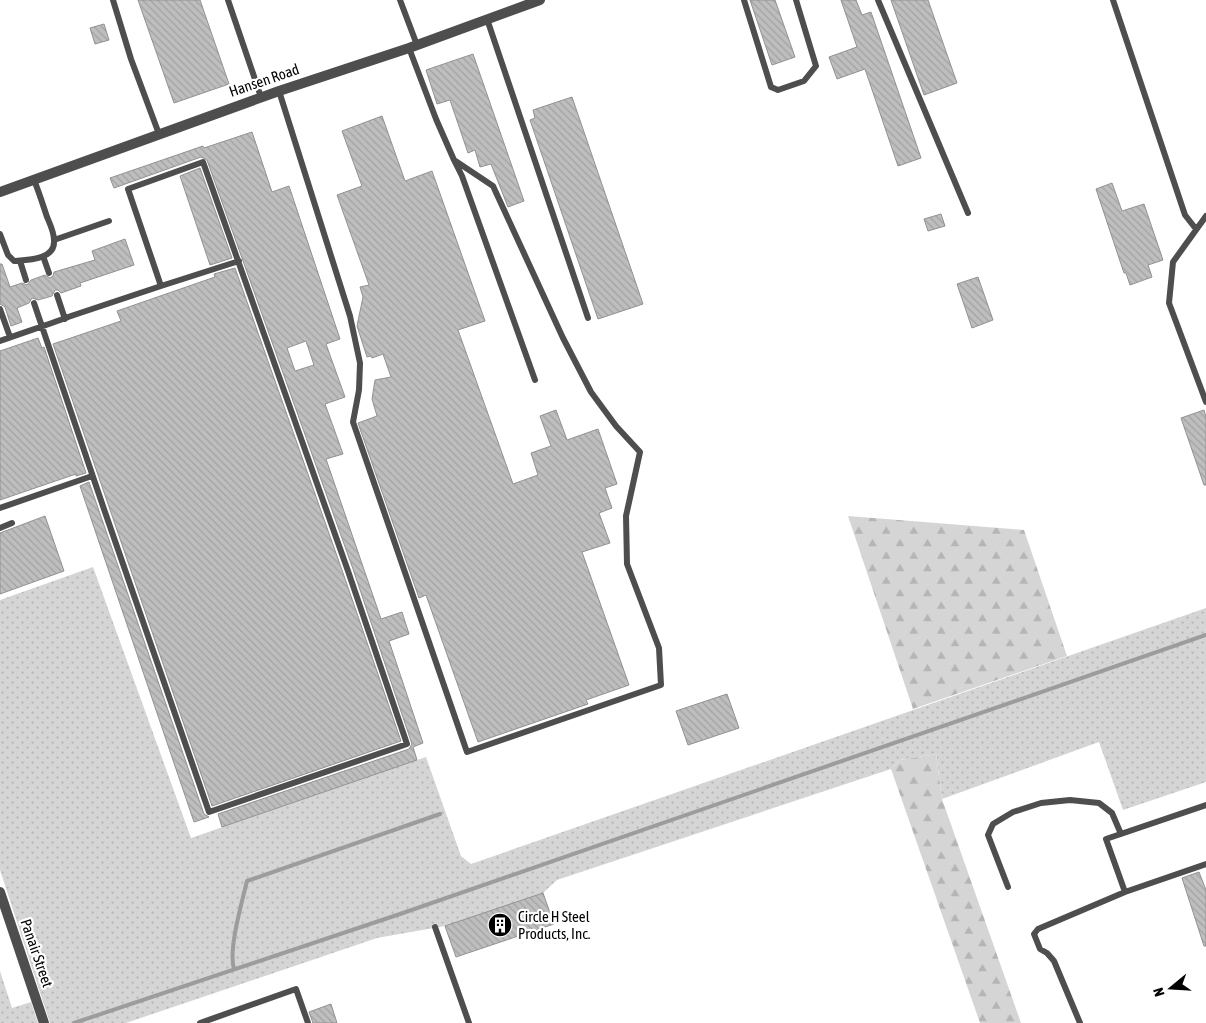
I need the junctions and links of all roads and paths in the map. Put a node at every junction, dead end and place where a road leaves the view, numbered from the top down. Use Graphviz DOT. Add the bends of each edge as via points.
graph roads {
  1 [pos="113,0"];
  2 [pos="228,0"];
  3 [pos="400,0"];
  4 [pos="540,0"];
  5 [pos="744,0"];
  6 [pos="796,0"];
  7 [pos="878,0"];
  8 [pos="1113,0"];
  9 [pos="487,20"];
  10 [pos="413,47"];
  11 [pos="279,90"];
  12 [pos="261,97"];
  13 [pos="159,134"];
  14 [pos="454,160"];
  15 [pos="34,180"];
  16 [pos="0,192"];
  17 [pos="968,213"];
  18 [pos="1206,216"];
  19 [pos="109,221"];
  20 [pos="1196,229"];
  21 [pos="0,234"];
  22 [pos="54,240"];
  23 [pos="43,256"];
  24 [pos="20,260"];
  25 [pos="239,261"];
  26 [pos="49,273"];
  27 [pos="26,280"];
  28 [pos="161,286"];
  29 [pos="57,295"];
  30 [pos="34,303"];
  31 [pos="0,309"];
  32 [pos="588,318"];
  33 [pos="65,319"];
  34 [pos="42,326"];
  35 [pos="10,337"];
  36 [pos="0,341"];
  37 [pos="535,380"];
  38 [pos="1206,402"];
  39 [pos="92,476"];
  40 [pos="0,508"];
  41 [pos="12,523"];
  42 [pos="0,528"];
  43 [pos="1206,806"];
  44 [pos="1121,834"];
  45 [pos="1206,864"];
  46 [pos="1008,887"];
  47 [pos="0,892"];
  48 [pos="1125,892"];
  49 [pos="4,915"];
  50 [pos="435,927"];
  51 [pos="44,1023"];
  52 [pos="200,1023"];
  53 [pos="308,1023"];
  54 [pos="469,1023"];
  55 [pos="1080,1023"];
  1 -- 13 [label="lane"];
  2 -- 12 [label="lane"];
  3 -- 10 [label="lane"];
  4 -- 9 [label="street, Hansen Road"];
  5 -- 6 [label="lane" via="771,87 778,90 804,81 816,66"];
  7 -- 17 [label="lane"];
  8 -- 20 [label="lane" via="1185,215"];
  9 -- 10 [label="street, Hansen Road"];
  9 -- 32 [label="lane"];
  10 -- 11 [label="street, Hansen Road"];
  10 -- 14 [label="lane" via="436,119"];
  11 -- 12 [label="street, Hansen Road"];
  11 -- 14 [label="lane" via="350,316 360,363 353,422 467,752 661,685 659,648 627,564 626,516 640,452 591,392 493,186"];
  12 -- 13 [label="street, Hansen Road"];
  13 -- 15 [label="street, Hansen Road"];
  14 -- 37 [label="lane"];
  15 -- 16 [label="street, Hansen Road"];
  15 -- 22 [label="lane"];
  18 -- 20 [label="lane"];
  19 -- 22 [label="lane"];
  20 -- 38 [label="lane" via="1173,262 1169,303"];
  21 -- 24 [label="lane" via="8,255"];
  22 -- 23 [label="lane" via="53,246"];
  23 -- 24 [label="lane" via="30,261"];
  23 -- 26 [label="lane"];
  24 -- 27 [label="lane"];
  25 -- 28 [label="lane"];
  25 -- 28 [label="lane" via="202,162 128,189"];
  25 -- 39 [label="lane" via="407,744 209,812"];
  28 -- 33 [label="lane"];
  29 -- 33 [label="lane"];
  30 -- 34 [label="lane"];
  31 -- 35 [label="lane"];
  33 -- 34 [label="lane"];
  34 -- 35 [label="lane"];
  34 -- 39 [label="lane"];
  35 -- 36 [label="lane"];
  39 -- 40 [label="lane"];
  41 -- 42 [label="lane"];
  43 -- 44 [label="lane"];
  44 -- 46 [label="lane" via="1112,813 1099,804 1070,800 1041,802 1013,812 993,824 988,835"];
  44 -- 48 [label="lane" via="1106,839"];
  45 -- 48 [label="lane"];
  47 -- 49 [label="street, Panair Street"];
  48 -- 55 [label="lane" via="1038,929 1034,934 1040,949 1054,961"];
  49 -- 51 [label="street, Panair Street"];
  50 -- 54 [label="lane"];
  52 -- 53 [label="lane" via="296,989"];
}
